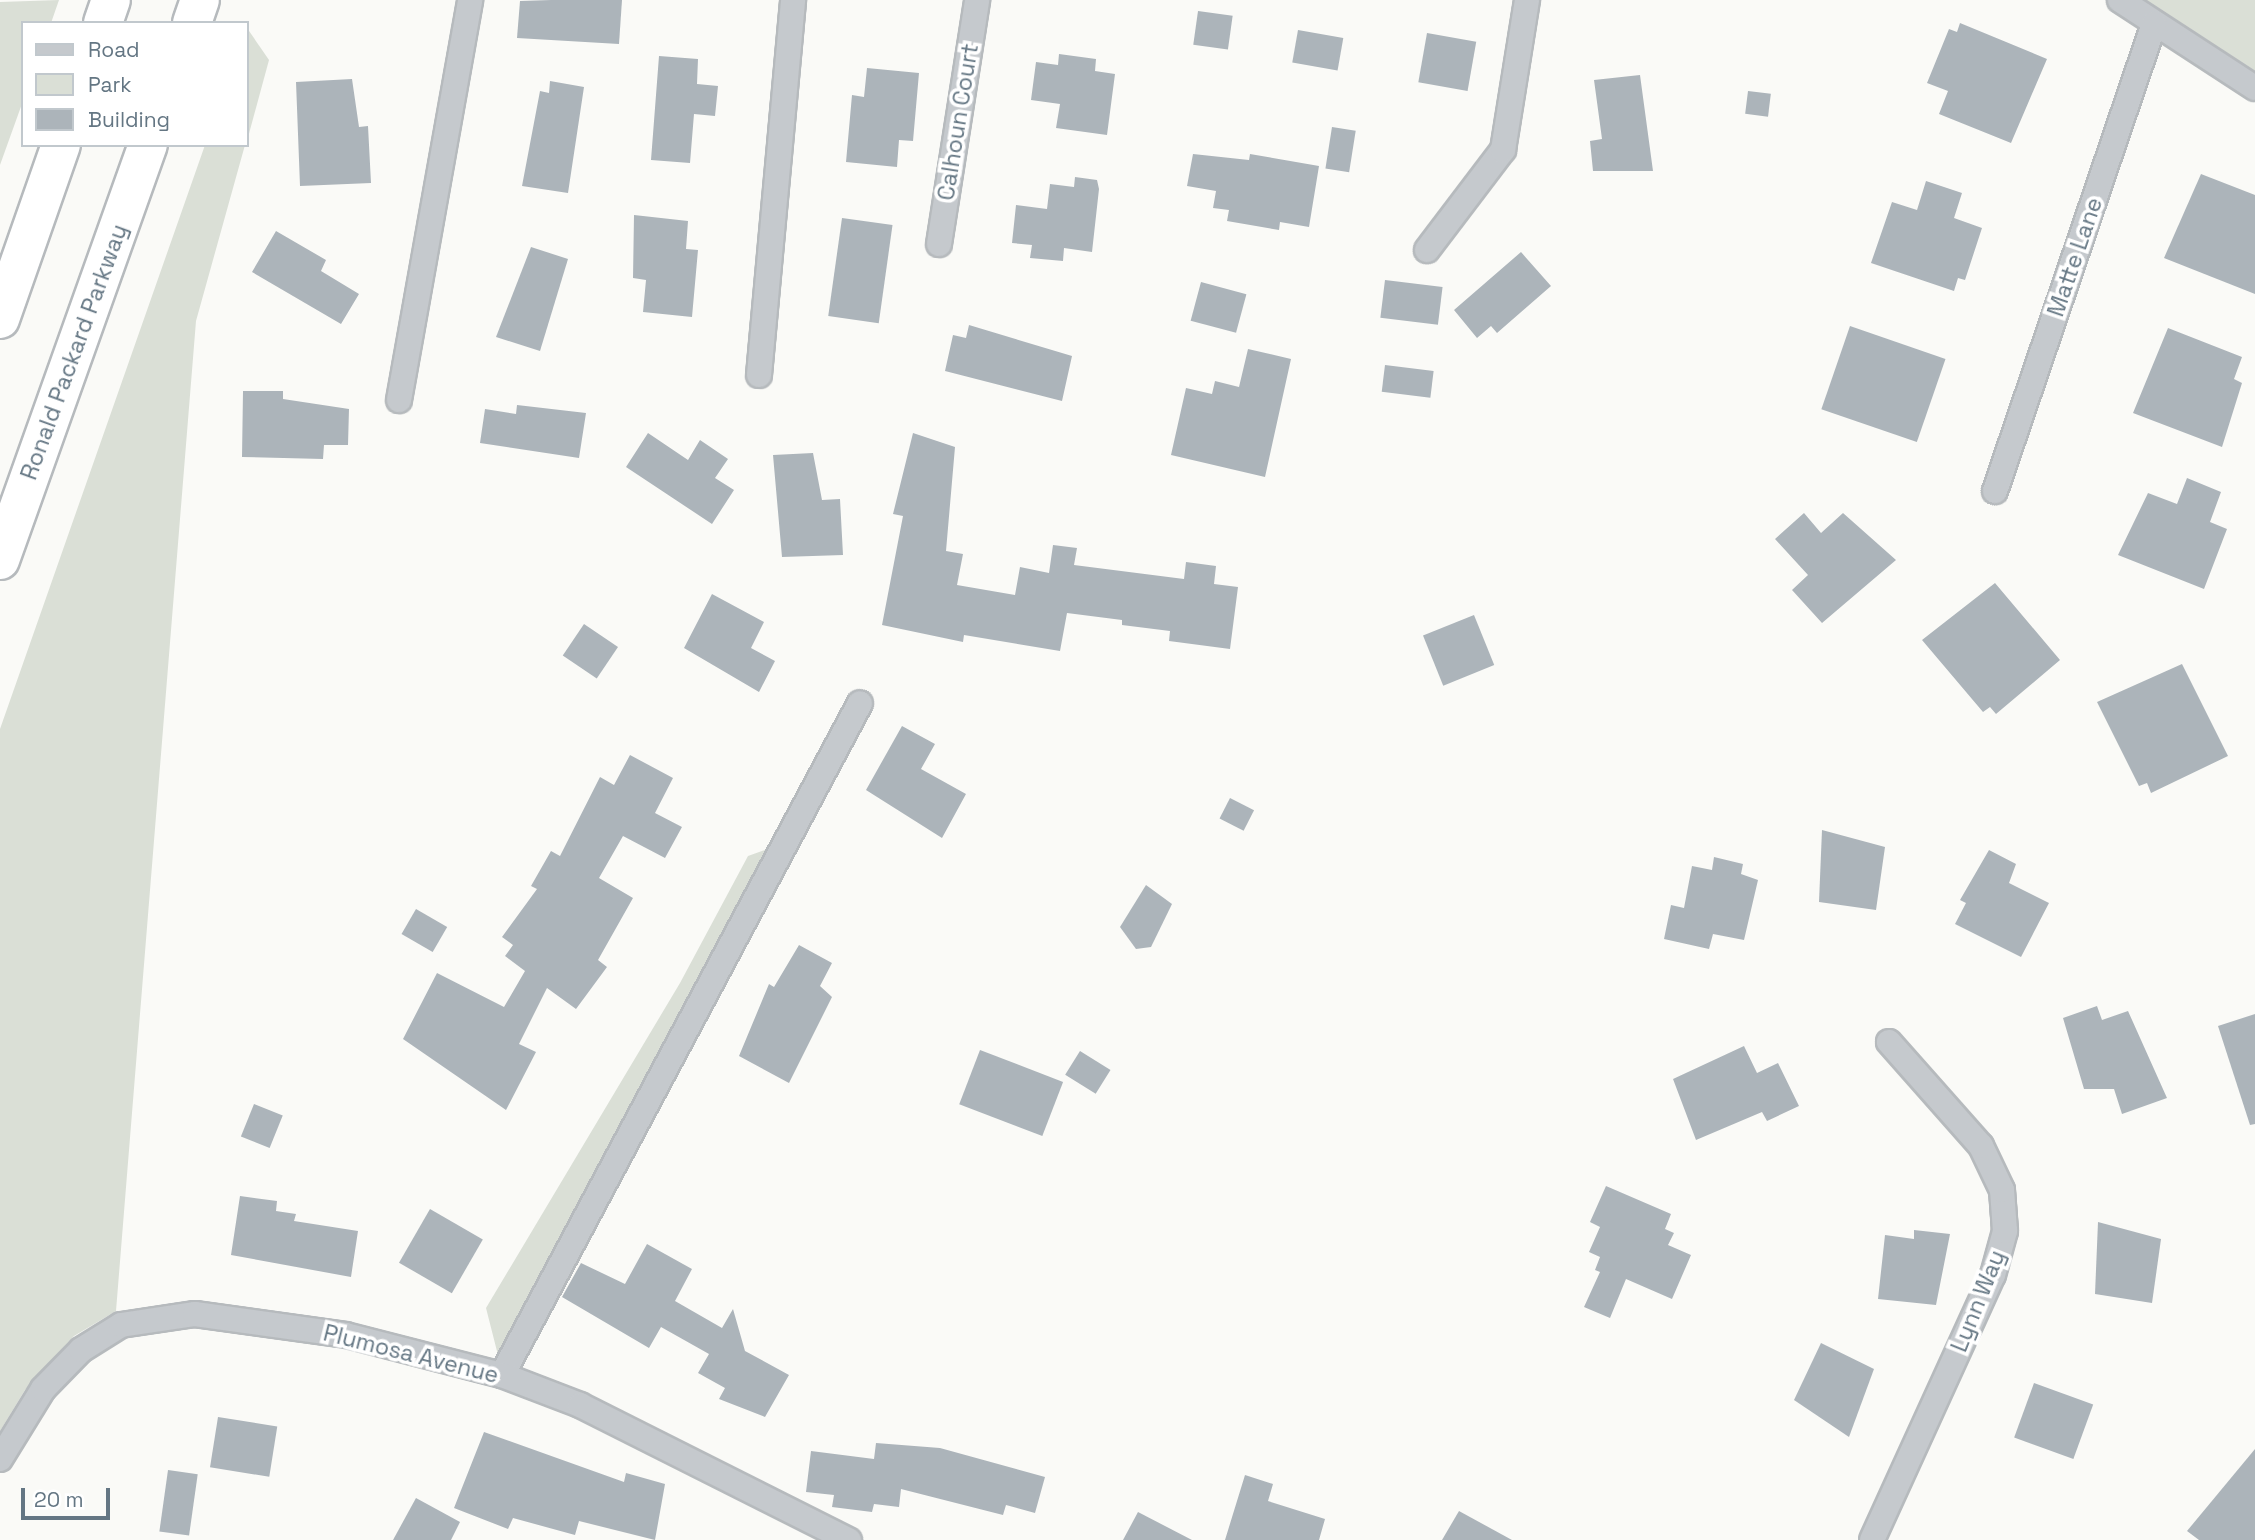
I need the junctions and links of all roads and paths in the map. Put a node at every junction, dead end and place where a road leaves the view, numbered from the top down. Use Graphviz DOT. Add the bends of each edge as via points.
graph roads {
  1 [pos="111,0"];
  2 [pos="200,0"];
  3 [pos="470,0"];
  4 [pos="793,0"];
  5 [pos="977,0"];
  6 [pos="1527,0"];
  7 [pos="2120,0"];
  8 [pos="104,21"];
  9 [pos="193,21"];
  10 [pos="2154,23"];
  11 [pos="2255,88"];
  12 [pos="60,147"];
  13 [pos="147,147"];
  14 [pos="939,244"];
  15 [pos="1427,250"];
  16 [pos="0,318"];
  17 [pos="759,375"];
  18 [pos="399,400"];
  19 [pos="1995,491"];
  20 [pos="0,560"];
  21 [pos="860,703"];
  22 [pos="1889,1042"];
  23 [pos="502,1375"];
  24 [pos="0,1459"];
  25 [pos="849,1540"];
  26 [pos="1871,1540"];
  1 -- 8 [label="highway"];
  2 -- 9 [label="highway"];
  3 -- 18 [label="street"];
  4 -- 17 [label="street"];
  5 -- 14 [label="street, Calhoun Court"];
  6 -- 15 [label="street" via="1503,150"];
  7 -- 10 [label="street"];
  10 -- 11 [label="street"];
  10 -- 19 [label="street, Matte Lane"];
  12 -- 16 [label="highway"];
  13 -- 20 [label="highway, Ronald Packard Parkway"];
  21 -- 23 [label="street"];
  22 -- 26 [label="street, Lynn Way" via="1981,1146 2002,1190 2006,1231 1993,1275"];
  23 -- 24 [label="street, Plumosa Avenue" via="346,1335 209,1316 121,1325 81,1350 43,1389"];
  23 -- 25 [label="street, Plumosa Avenue" via="580,1405"];
}
